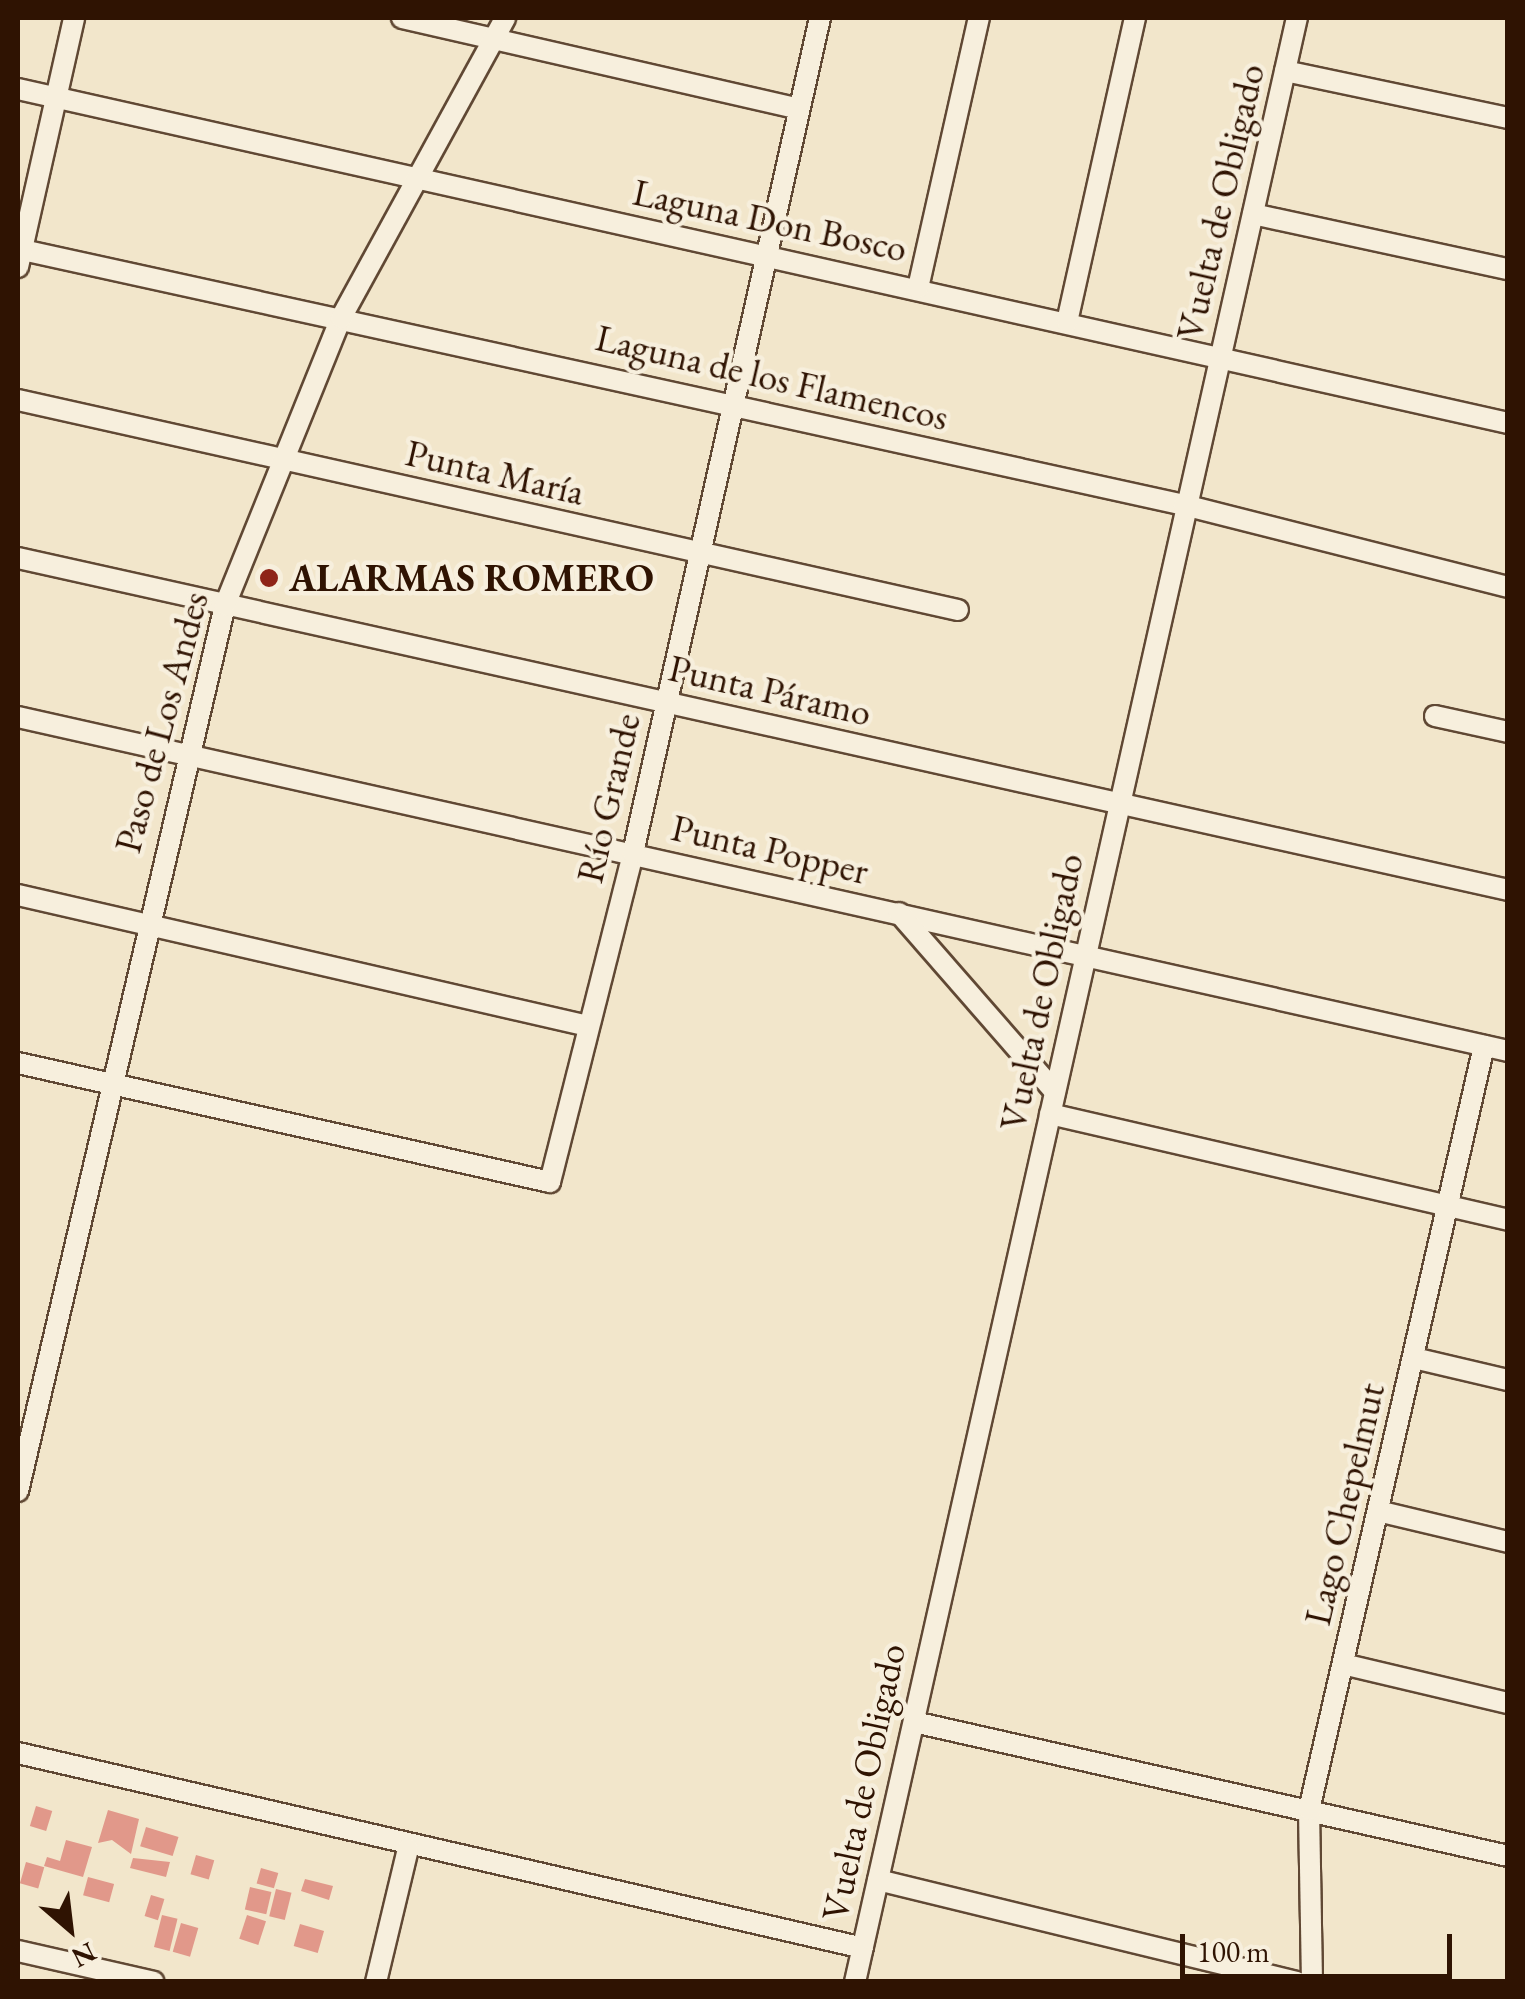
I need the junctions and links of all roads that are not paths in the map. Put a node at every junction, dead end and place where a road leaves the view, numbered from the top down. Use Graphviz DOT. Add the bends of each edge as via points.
graph roads {
  1 [pos="74,18"];
  2 [pos="402,18"];
  3 [pos="505,18"];
  4 [pos="820,18"];
  5 [pos="979,18"];
  6 [pos="1135,18"];
  7 [pos="1297,18"];
  8 [pos="495,38"];
  9 [pos="1285,71"];
  10 [pos="18,89"];
  11 [pos="56,98"];
  12 [pos="800,109"];
  13 [pos="1508,118"];
  14 [pos="418,180"];
  15 [pos="1253,214"];
  16 [pos="19,255"];
  17 [pos="768,255"];
  18 [pos="1508,268"];
  19 [pos="918,288"];
  20 [pos="341,318"];
  21 [pos="1067,322"];
  22 [pos="1221,356"];
  23 [pos="18,400"];
  24 [pos="730,404"];
  25 [pos="1508,423"];
  26 [pos="280,460"];
  27 [pos="1184,505"];
  28 [pos="697,553"];
  29 [pos="18,558"];
  30 [pos="1508,587"];
  31 [pos="225,604"];
  32 [pos="958,610"];
  33 [pos="664,702"];
  34 [pos="1434,716"];
  35 [pos="18,717"];
  36 [pos="1508,732"];
  37 [pos="184,754"];
  38 [pos="1118,804"];
  39 [pos="633,854"];
  40 [pos="1508,890"];
  41 [pos="18,895"];
  42 [pos="899,914"];
  43 [pos="145,924"];
  44 [pos="1085,954"];
  45 [pos="588,1026"];
  46 [pos="1484,1046"];
  47 [pos="1508,1051"];
  48 [pos="18,1062"];
  49 [pos="112,1082"];
  50 [pos="1056,1092"];
  51 [pos="1050,1114"];
  52 [pos="1450,1206"];
  53 [pos="1508,1220"];
  54 [pos="1414,1358"];
  55 [pos="1508,1380"];
  56 [pos="24,1434"];
  57 [pos="18,1492"];
  58 [pos="1378,1511"];
  59 [pos="1508,1542"];
  60 [pos="1343,1664"];
  61 [pos="1508,1703"];
  62 [pos="914,1722"];
  63 [pos="18,1753"];
  64 [pos="1308,1810"];
  65 [pos="408,1849"];
  66 [pos="1508,1856"];
  67 [pos="878,1880"];
  68 [pos="863,1948"];
  69 [pos="18,1951"];
  70 [pos="154,1982"];
  71 [pos="376,1982"];
  72 [pos="854,1982"];
  73 [pos="1297,1982"];
  74 [pos="1312,1982"];
  1 -- 11 [label="street"];
  2 -- 8 [label="street"];
  3 -- 8 [label="street, Paso de Los Andes"];
  4 -- 12 [label="street, Río Grande"];
  5 -- 19 [label="street"];
  6 -- 21 [label="street"];
  7 -- 9 [label="street, Vuelta de Obligado"];
  8 -- 12 [label="street"];
  8 -- 14 [label="street, Paso de Los Andes"];
  9 -- 13 [label="street"];
  9 -- 15 [label="street, Vuelta de Obligado"];
  10 -- 11 [label="street, Laguna Don Bosco"];
  11 -- 14 [label="street, Laguna Don Bosco"];
  11 -- 16 [label="street"];
  12 -- 17 [label="street, Río Grande"];
  14 -- 17 [label="street, Laguna Don Bosco"];
  14 -- 20 [label="street, Paso de Los Andes"];
  15 -- 18 [label="street"];
  15 -- 22 [label="street, Vuelta de Obligado"];
  16 -- 20 [label="street, Laguna de los Flamencos"];
  17 -- 19 [label="street, Laguna Don Bosco"];
  17 -- 24 [label="street, Río Grande"];
  19 -- 21 [label="street, Laguna Don Bosco"];
  20 -- 24 [label="street, Laguna de los Flamencos"];
  20 -- 26 [label="street, Paso de Los Andes"];
  21 -- 22 [label="street, Laguna Don Bosco"];
  22 -- 25 [label="street, Laguna Don Bosco"];
  22 -- 27 [label="street, Vuelta de Obligado"];
  23 -- 26 [label="street, Punta María"];
  24 -- 27 [label="street, Laguna de los Flamencos"];
  24 -- 28 [label="street, Río Grande"];
  26 -- 28 [label="street, Punta María"];
  26 -- 31 [label="street, Paso de Los Andes"];
  27 -- 30 [label="street, Laguna de los Flamencos"];
  27 -- 38 [label="street, Vuelta de Obligado"];
  28 -- 32 [label="street, Punta María"];
  28 -- 33 [label="street, Río Grande"];
  29 -- 31 [label="street, Punta Páramo"];
  31 -- 33 [label="street, Punta Páramo"];
  31 -- 37 [label="street, Paso de Los Andes"];
  33 -- 38 [label="street, Punta Páramo"];
  33 -- 39 [label="street, Río Grande"];
  34 -- 36 [label="street"];
  35 -- 37 [label="street, Punta Popper"];
  37 -- 39 [label="street, Punta Popper"];
  37 -- 43 [label="street, Paso de Los Andes"];
  38 -- 40 [label="street, Punta Páramo"];
  38 -- 44 [label="street, Vuelta de Obligado"];
  39 -- 42 [label="street, Punta Popper"];
  39 -- 45 [label="street, Río Grande"];
  41 -- 43 [label="street"];
  42 -- 44 [label="street, Punta Popper"];
  42 -- 50 [label="street"];
  43 -- 45 [label="street"];
  43 -- 49 [label="street, Paso de Los Andes"];
  44 -- 46 [label="street, Punta Popper"];
  44 -- 50 [label="street, Vuelta de Obligado"];
  45 -- 49 [label="street, Río Grande" via="550,1182"];
  46 -- 47 [label="street, Punta Popper"];
  46 -- 52 [label="street, Lago Chepelmut"];
  48 -- 49 [label="street"];
  49 -- 56 [label="street, Paso de Los Andes"];
  50 -- 51 [label="street, Vuelta de Obligado"];
  51 -- 52 [label="street"];
  51 -- 62 [label="street, Vuelta de Obligado"];
  52 -- 53 [label="street"];
  52 -- 54 [label="street, Lago Chepelmut"];
  54 -- 55 [label="street"];
  54 -- 58 [label="street, Lago Chepelmut"];
  56 -- 57 [label="street, Paso de Los Andes"];
  58 -- 59 [label="street"];
  58 -- 60 [label="street, Lago Chepelmut"];
  60 -- 61 [label="street"];
  60 -- 64 [label="street, Lago Chepelmut"];
  62 -- 64 [label="street"];
  62 -- 67 [label="street, Vuelta de Obligado"];
  63 -- 65 [label="street"];
  64 -- 66 [label="street"];
  64 -- 74 [label="street, Lago Chepelmut"];
  65 -- 68 [label="street"];
  65 -- 71 [label="street"];
  67 -- 68 [label="street, Vuelta de Obligado"];
  67 -- 73 [label="street"];
  68 -- 72 [label="street, Vuelta de Obligado"];
  69 -- 70 [label="street"];
}
